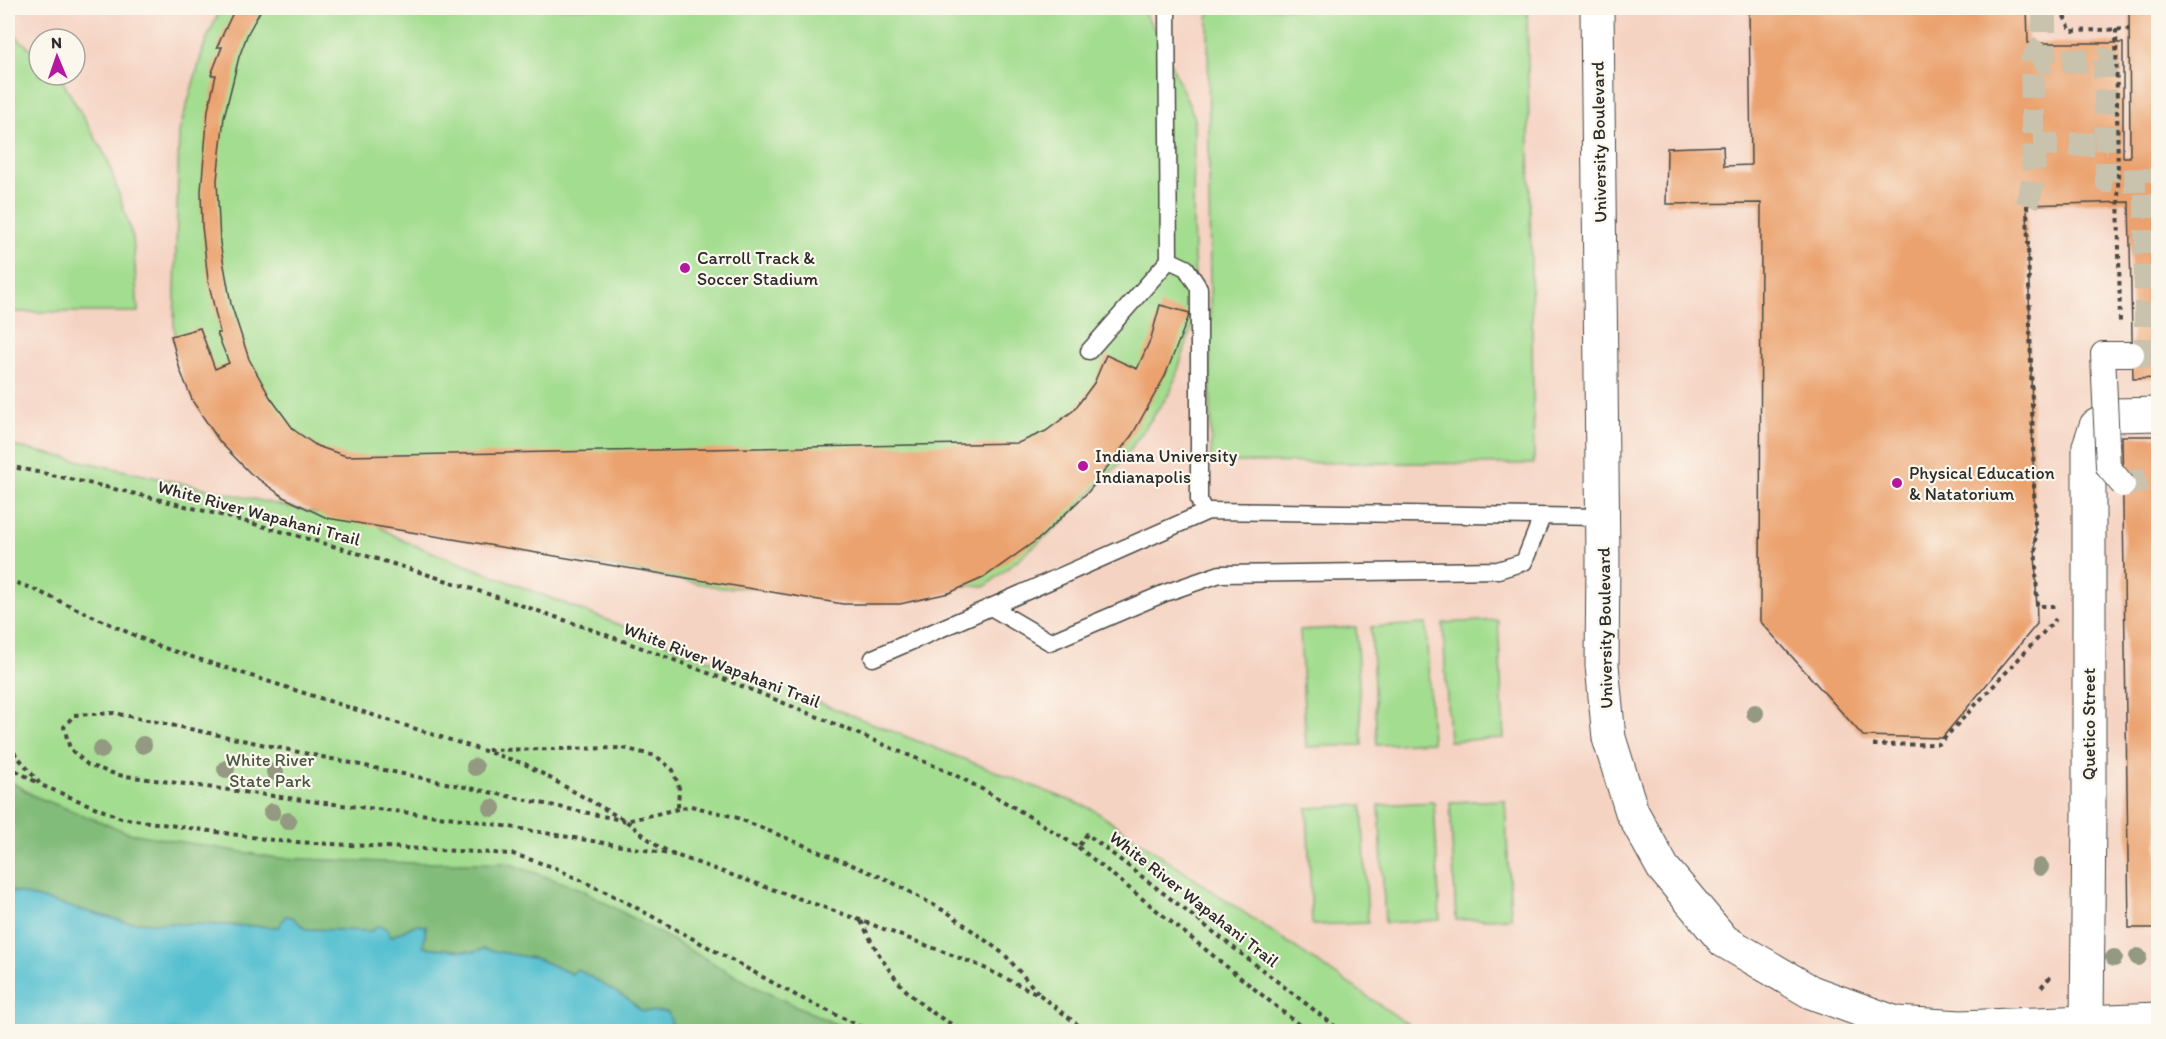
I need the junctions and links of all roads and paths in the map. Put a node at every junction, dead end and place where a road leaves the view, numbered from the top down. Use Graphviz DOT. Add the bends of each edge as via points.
graph roads {
  1 [pos="1167,8"];
  2 [pos="1597,8"];
  3 [pos="2061,8"];
  4 [pos="2116,29"];
  5 [pos="2129,29"];
  6 [pos="2027,205"];
  7 [pos="1169,260"];
  8 [pos="2120,331"];
  9 [pos="1089,351"];
  10 [pos="2132,354"];
  11 [pos="2158,414"];
  12 [pos="8,466"];
  13 [pos="2122,484"];
  14 [pos="1204,512"];
  15 [pos="1542,517"];
  16 [pos="1602,518"];
  17 [pos="8,580"];
  18 [pos="2037,606"];
  19 [pos="991,607"];
  20 [pos="2061,614"];
  21 [pos="873,658"];
  22 [pos="8,745"];
  23 [pos="1873,746"];
  24 [pos="484,750"];
  25 [pos="8,766"];
  26 [pos="41,785"];
  27 [pos="678,808"];
  28 [pos="626,821"];
  29 [pos="1078,847"];
  30 [pos="675,855"];
  31 [pos="860,920"];
  32 [pos="1040,995"];
  33 [pos="2158,1019"];
  34 [pos="2087,1023"];
  35 [pos="1961,1029"];
  36 [pos="872,1032"];
  37 [pos="967,1032"];
  38 [pos="1087,1032"];
  39 [pos="1308,1032"];
  40 [pos="1346,1032"];
  1 -- 7 [label="lane"];
  2 -- 16 [label="street, University Boulevard"];
  3 -- 4 [label="path" via="2071,31"];
  4 -- 5 [label="path"];
  4 -- 8 [label="path"];
  6 -- 18 [label="path"];
  7 -- 9 [label="lane"];
  7 -- 14 [label="lane" via="1186,268 1199,288 1199,500"];
  10 -- 13 [label="street, bridge" via="2103,354 2108,466"];
  11 -- 34 [label="street, Quetico Street" via="2115,415 2096,426 2089,446"];
  12 -- 29 [label="path, White River Wapahani Trail" via="260,526 518,604 817,715 959,777"];
  14 -- 15 [label="lane"];
  14 -- 19 [label="lane"];
  15 -- 16 [label="lane"];
  15 -- 19 [label="lane" via="1524,562 1498,570 1220,574 1050,642"];
  16 -- 35 [label="street, University Boulevard" via="1602,665 1609,738 1632,812 1664,868 1724,941 1811,992 1896,1023"];
  17 -- 24 [label="path" via="158,646"];
  19 -- 21 [label="lane"];
  20 -- 23 [label="path" via="1939,744"];
  22 -- 26 [label="path"];
  24 -- 27 [label="path" via="623,748 656,756 673,770 679,788"];
  24 -- 28 [label="path" via="525,764"];
  25 -- 26 [label="path"];
  26 -- 36 [label="path" via="121,818 279,841 513,855 553,867 624,901 799,997"];
  27 -- 28 [label="path"];
  27 -- 32 [label="path" via="691,806 735,817 886,879 950,914 1005,955"];
  28 -- 30 [label="path"];
  28 -- 30 [label="path" via="114,713 74,715 64,727 70,749 88,765 118,775 463,819"];
  29 -- 39 [label="path"];
  29 -- 40 [label="path, White River Wapahani Trail" via="1087,834"];
  30 -- 31 [label="path"];
  31 -- 32 [label="path" via="978,965"];
  31 -- 37 [label="path" via="881,960 910,997"];
  32 -- 38 [label="path"];
  33 -- 34 [label="street, University Boulevard"];
  34 -- 35 [label="street, University Boulevard"];
}
